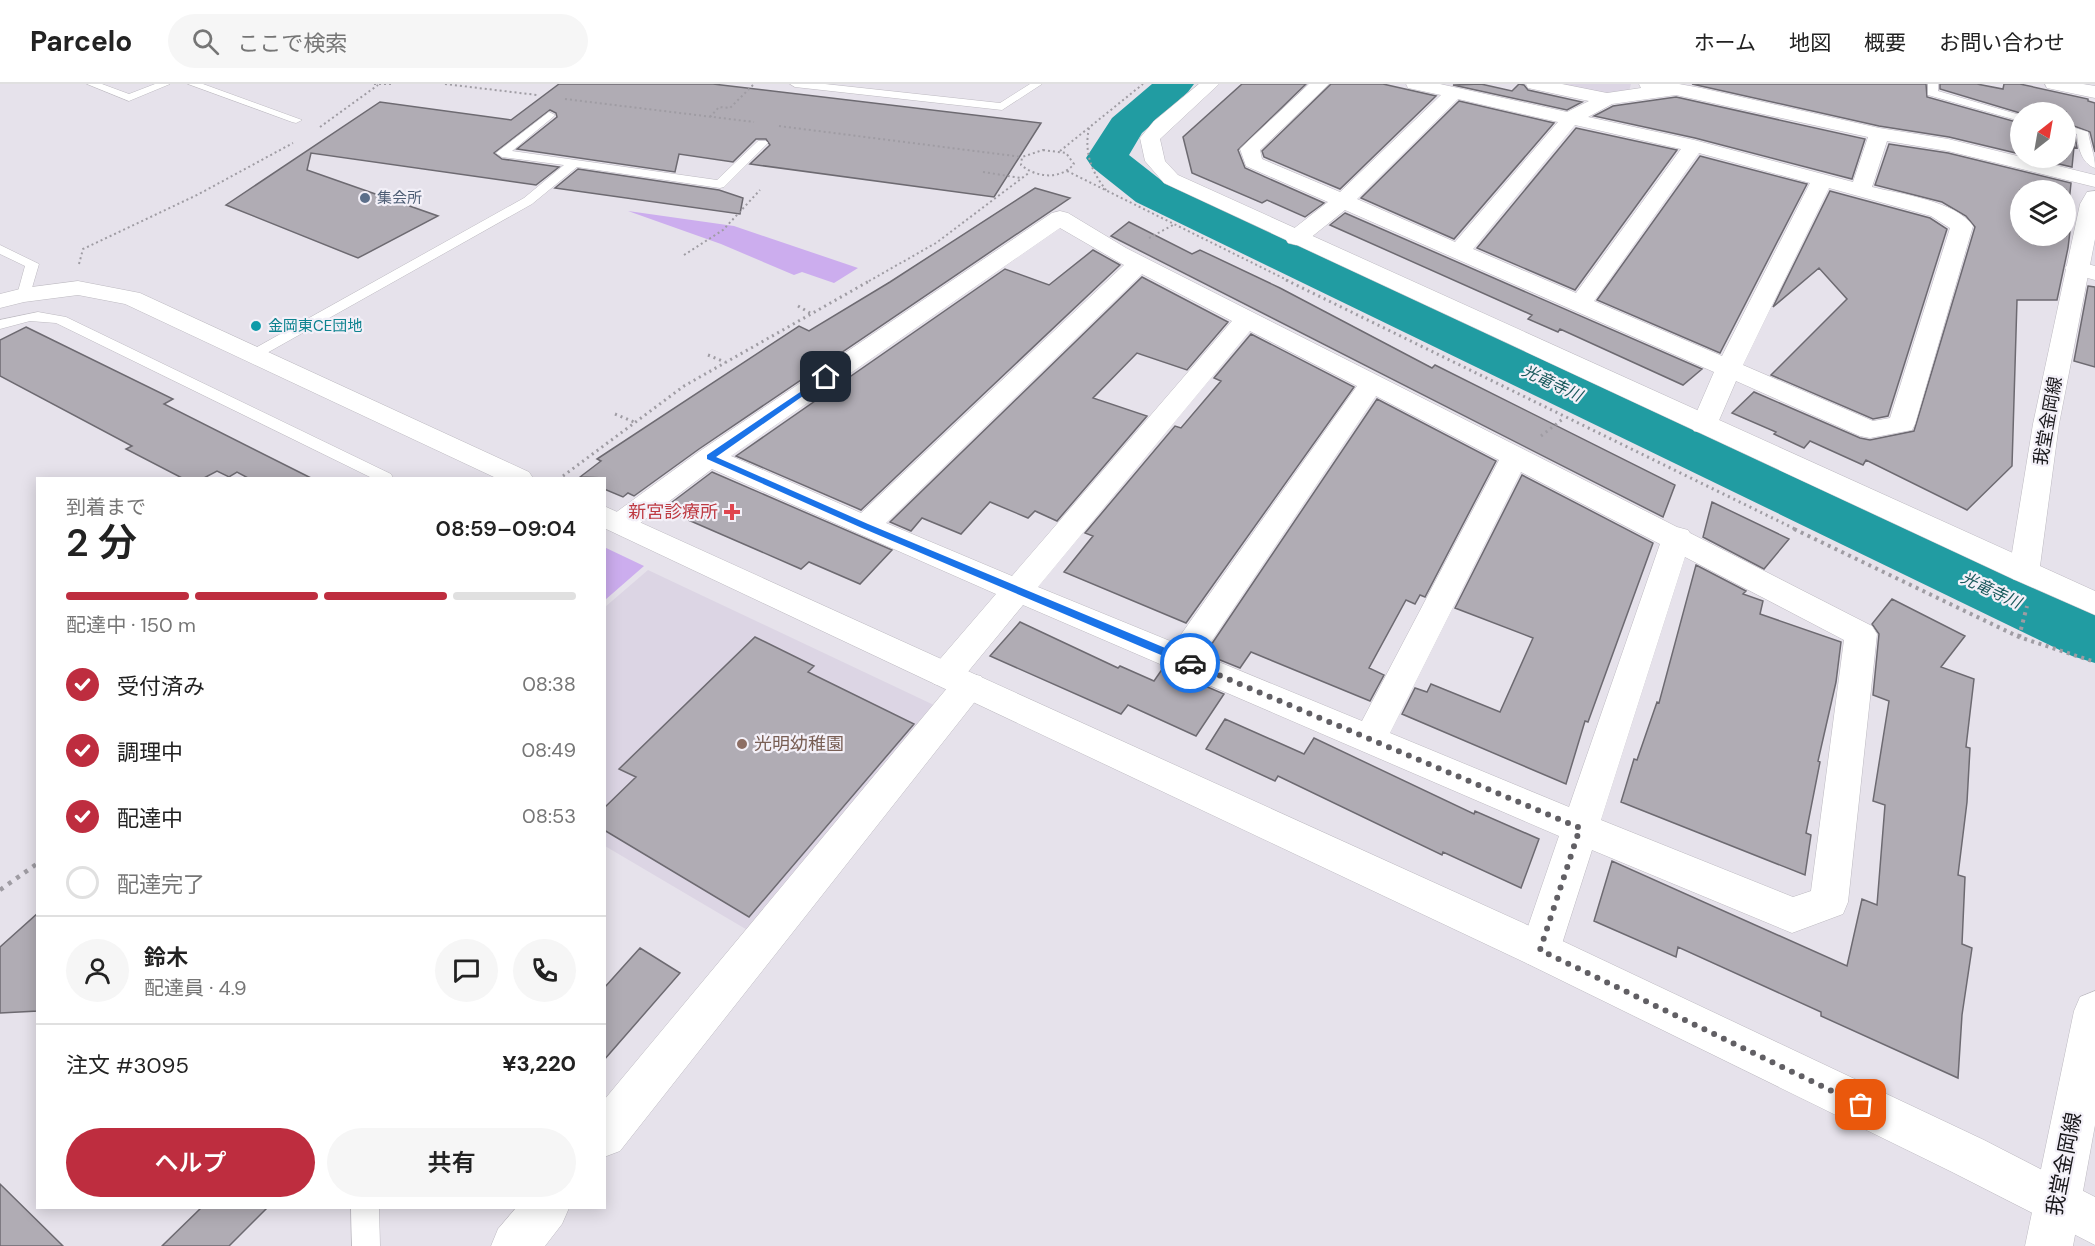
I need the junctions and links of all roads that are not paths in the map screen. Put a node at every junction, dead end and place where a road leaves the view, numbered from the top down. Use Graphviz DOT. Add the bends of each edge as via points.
graph roads {
  1 [pos="92,84"];
  2 [pos="165,84"];
  3 [pos="193,84"];
  4 [pos="795,84"];
  5 [pos="1037,84"];
  6 [pos="1210,84"];
  7 [pos="1320,84"];
  8 [pos="1415,84"];
  9 [pos="1535,84"];
  10 [pos="1933,84"];
  11 [pos="2054,84"];
  12 [pos="1652,87"];
  13 [pos="1704,89"];
  14 [pos="2095,92"];
  15 [pos="1454,93"];
  16 [pos="1607,99"];
  17 [pos="549,115"];
  18 [pos="2010,115"];
  19 [pos="1572,117"];
  20 [pos="296,120"];
  21 [pos="2076,130"];
  22 [pos="1879,134"];
  23 [pos="762,143"];
  24 [pos="1694,146"];
  25 [pos="575,164"];
  26 [pos="2095,164"];
  27 [pos="1822,181"];
  28 [pos="2095,181"];
  29 [pos="1860,191"];
  30 [pos="2095,197"];
  31 [pos="1343,201"];
  32 [pos="1296,238"];
  33 [pos="0,249"];
  34 [pos="1460,250"];
  35 [pos="1139,264"];
  36 [pos="2086,270"];
  37 [pos="12,298"];
  38 [pos="1580,304"];
  39 [pos="1248,318"];
  40 [pos="0,325"];
  41 [pos="253,355"];
  42 [pos="1729,367"];
  43 [pos="1372,383"];
  44 [pos="1704,425"];
  45 [pos="1515,456"];
  46 [pos="710,457"];
  47 [pos="383,477"];
  48 [pos="517,477"];
  49 [pos="613,519"];
  50 [pos="865,526"];
  51 [pos="1677,537"];
  52 [pos="2024,571"];
  53 [pos="1017,589"];
  54 [pos="2095,604"];
  55 [pos="1182,659"];
  56 [pos="958,680"];
  57 [pos="1369,740"];
  58 [pos="1580,828"];
  59 [pos="1540,950"];
  60 [pos="2095,1011"];
  61 [pos="606,1132"];
  62 [pos="2056,1203"];
  63 [pos="365,1209"];
  64 [pos="545,1209"];
  65 [pos="2095,1222"];
  66 [pos="366,1246"];
  67 [pos="515,1246"];
  68 [pos="2049,1246"];
  1 -- 2 [label="lane" via="129,98"];
  3 -- 20 [label="lane"];
  4 -- 5 [label="lane" via="1002,107"];
  6 -- 32 [label="street" via="1161,125 1150,138 1150,154 1171,179"];
  7 -- 31 [label="street" via="1250,149 1253,162"];
  8 -- 15 [label="street"];
  9 -- 16 [label="street"];
  10 -- 18 [label="lane" via="1932,93"];
  11 -- 14 [label="street"];
  12 -- 13 [label="street"];
  12 -- 16 [label="street"];
  13 -- 22 [label="street"];
  15 -- 19 [label="street"];
  15 -- 31 [label="street"];
  16 -- 19 [label="street"];
  17 -- 25 [label="lane" via="502,153"];
  19 -- 24 [label="street"];
  19 -- 34 [label="street"];
  21 -- 26 [label="lane" via="2082,132 2085,151"];
  22 -- 28 [label="street" via="1948,145"];
  22 -- 29 [label="street"];
  23 -- 25 [label="lane" via="720,184"];
  24 -- 27 [label="street"];
  24 -- 38 [label="street"];
  25 -- 41 [label="lane" via="528,201"];
  27 -- 29 [label="street"];
  27 -- 42 [label="street"];
  29 -- 42 [label="street" via="1939,211 1962,226 1902,424 1870,430"];
  30 -- 36 [label="street, 我堂金岡線" via="2091,204"];
  31 -- 32 [label="street"];
  31 -- 34 [label="street"];
  32 -- 44 [label="street"];
  33 -- 37 [label="lane" via="32,264"];
  34 -- 38 [label="street"];
  35 -- 39 [label="street"];
  35 -- 46 [label="street" via="1060,218"];
  35 -- 50 [label="street"];
  36 -- 52 [label="street, 我堂金岡線" via="2046,424"];
  37 -- 41 [label="street" via="78,288 132,298"];
  38 -- 42 [label="street"];
  39 -- 43 [label="street"];
  39 -- 53 [label="street"];
  40 -- 47 [label="lane" via="32,315 61,320"];
  41 -- 48 [label="street"];
  42 -- 44 [label="street"];
  43 -- 45 [label="street"];
  43 -- 55 [label="street"];
  44 -- 52 [label="street"];
  45 -- 51 [label="street"];
  45 -- 57 [label="street"];
  46 -- 49 [label="street"];
  46 -- 50 [label="street"];
  49 -- 56 [label="street"];
  50 -- 53 [label="street"];
  51 -- 58 [label="street"];
  51 -- 58 [label="street" via="1861,634 1829,902 1792,915"];
  52 -- 54 [label="street"];
  53 -- 55 [label="street"];
  53 -- 56 [label="street"];
  55 -- 57 [label="street"];
  56 -- 59 [label="street"];
  56 -- 61 [label="street"];
  57 -- 58 [label="street"];
  58 -- 59 [label="street"];
  59 -- 62 [label="street" via="1968,1156"];
  60 -- 62 [label="street, 我堂金岡線"];
  62 -- 65 [label="street"];
  62 -- 68 [label="street, 我堂金岡線"];
  63 -- 66 [label="lane"];
  64 -- 67 [label="street"];
}
